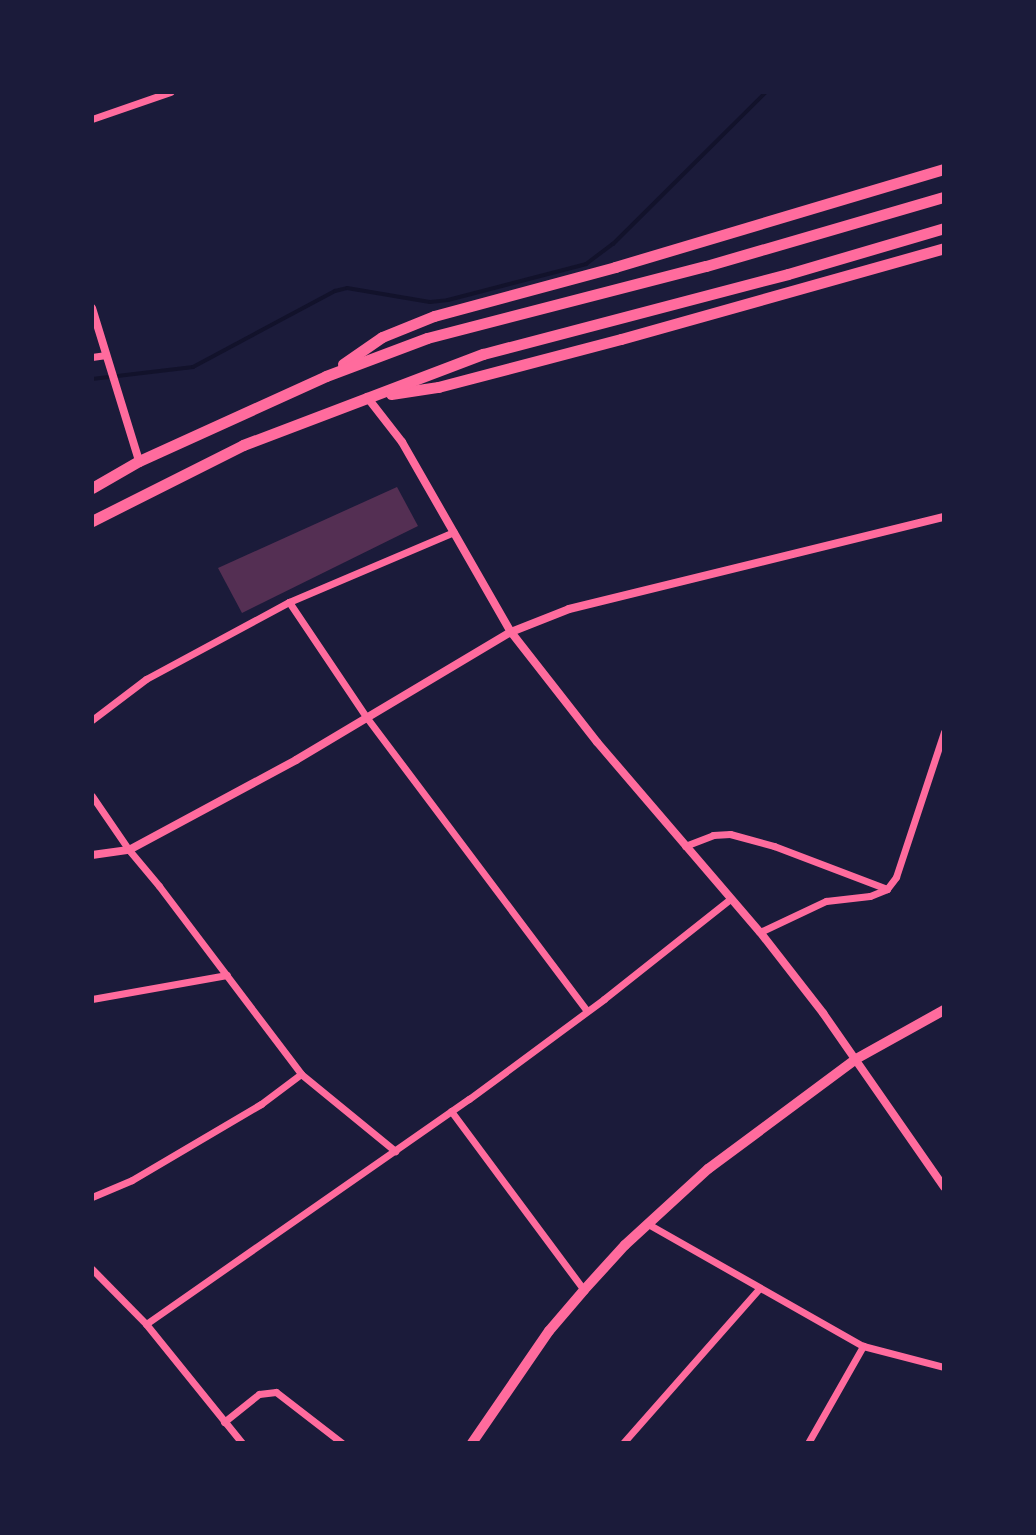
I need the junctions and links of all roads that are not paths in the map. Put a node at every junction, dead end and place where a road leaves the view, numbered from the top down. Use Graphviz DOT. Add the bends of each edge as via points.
graph roads {
  1 [pos="170,92"];
  2 [pos="92,119"];
  3 [pos="944,169"];
  4 [pos="944,197"];
  5 [pos="944,228"];
  6 [pos="944,248"];
  7 [pos="92,308"];
  8 [pos="106,355"];
  9 [pos="92,357"];
  10 [pos="326,376"];
  11 [pos="367,397"];
  12 [pos="139,461"];
  13 [pos="92,488"];
  14 [pos="944,517"];
  15 [pos="92,521"];
  16 [pos="454,532"];
  17 [pos="289,602"];
  18 [pos="511,632"];
  19 [pos="367,718"];
  20 [pos="92,720"];
  21 [pos="944,732"];
  22 [pos="92,796"];
  23 [pos="685,846"];
  24 [pos="129,850"];
  25 [pos="92,855"];
  26 [pos="887,889"];
  27 [pos="730,899"];
  28 [pos="760,932"];
  29 [pos="227,975"];
  30 [pos="92,999"];
  31 [pos="944,1010"];
  32 [pos="587,1011"];
  33 [pos="856,1059"];
  34 [pos="301,1074"];
  35 [pos="451,1111"];
  36 [pos="395,1151"];
  37 [pos="944,1187"];
  38 [pos="92,1197"];
  39 [pos="648,1224"];
  40 [pos="92,1269"];
  41 [pos="584,1290"];
  42 [pos="758,1290"];
  43 [pos="146,1324"];
  44 [pos="863,1346"];
  45 [pos="944,1367"];
  46 [pos="224,1422"];
  47 [pos="475,1442"];
  48 [pos="242,1443"];
  49 [pos="342,1443"];
  50 [pos="623,1443"];
  51 [pos="808,1443"];
  1 -- 2 [label="street"];
  3 -- 10 [label="main road" via="434,316 382,337"];
  4 -- 10 [label="main road" via="427,338"];
  5 -- 11 [label="main road" via="483,354"];
  6 -- 11 [label="main road" via="438,387"];
  7 -- 8 [label="street"];
  8 -- 9 [label="street"];
  8 -- 12 [label="street"];
  10 -- 12 [label="main road"];
  11 -- 15 [label="main road" via="243,445"];
  11 -- 16 [label="street" via="402,442"];
  12 -- 13 [label="main road"];
  14 -- 18 [label="street" via="569,609"];
  16 -- 17 [label="street"];
  16 -- 18 [label="street"];
  17 -- 19 [label="street"];
  17 -- 20 [label="street" via="146,679"];
  18 -- 19 [label="street"];
  18 -- 23 [label="street"];
  19 -- 24 [label="street"];
  19 -- 32 [label="street"];
  21 -- 26 [label="street" via="896,877"];
  22 -- 24 [label="street"];
  23 -- 26 [label="street" via="730,834"];
  23 -- 27 [label="street"];
  24 -- 25 [label="street"];
  24 -- 29 [label="street"];
  26 -- 28 [label="street" via="826,901"];
  27 -- 28 [label="street"];
  27 -- 32 [label="street"];
  28 -- 33 [label="street"];
  29 -- 30 [label="street"];
  29 -- 34 [label="street"];
  31 -- 33 [label="main road"];
  32 -- 35 [label="street"];
  33 -- 37 [label="street"];
  33 -- 39 [label="main road" via="751,1134"];
  34 -- 36 [label="street"];
  34 -- 38 [label="street" via="261,1104 132,1180"];
  35 -- 36 [label="street"];
  35 -- 41 [label="street"];
  36 -- 43 [label="street"];
  39 -- 41 [label="main road"];
  39 -- 42 [label="street"];
  40 -- 43 [label="street"];
  41 -- 47 [label="main road" via="549,1331"];
  42 -- 44 [label="street"];
  42 -- 50 [label="street"];
  43 -- 46 [label="street"];
  44 -- 45 [label="street"];
  44 -- 51 [label="street"];
  46 -- 48 [label="street"];
  46 -- 49 [label="street" via="259,1394 276,1392"];
}
